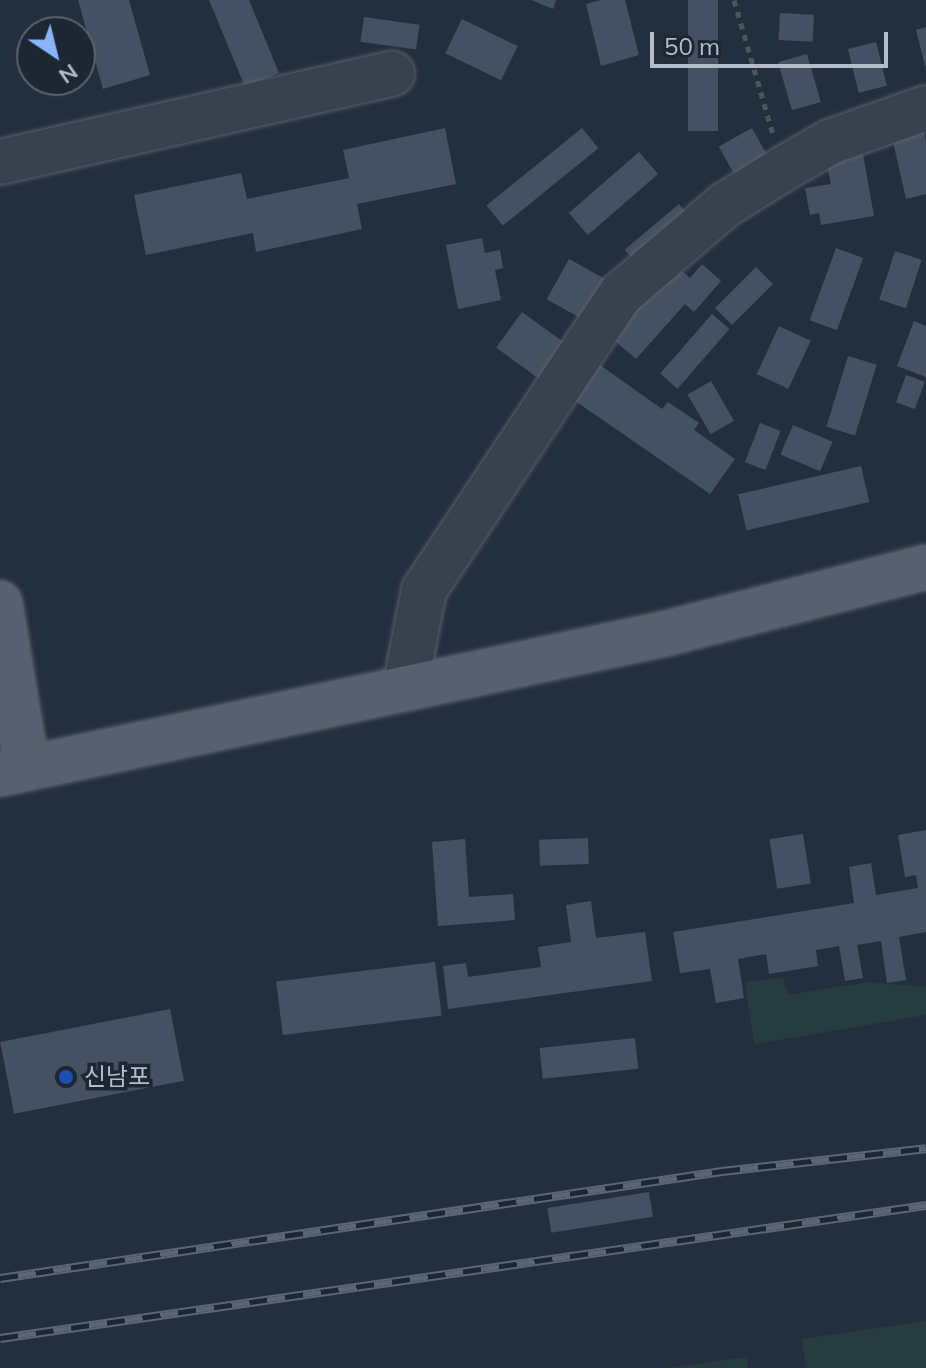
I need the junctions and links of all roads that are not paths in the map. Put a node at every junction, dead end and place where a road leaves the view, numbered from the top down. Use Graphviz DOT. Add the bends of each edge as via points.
graph roads {
  1 [pos="392,74"];
  2 [pos="926,108"];
  3 [pos="0,162"];
  4 [pos="926,567"];
  5 [pos="0,603"];
  6 [pos="405,688"];
  7 [pos="14,771"];
  1 -- 3 [label="street"];
  2 -- 6 [label="street" via="830,142 783,169 725,205 621,294 424,590"];
  4 -- 6 [label="main road" via="664,634"];
  5 -- 7 [label="main road"];
  6 -- 7 [label="main road"];
}
